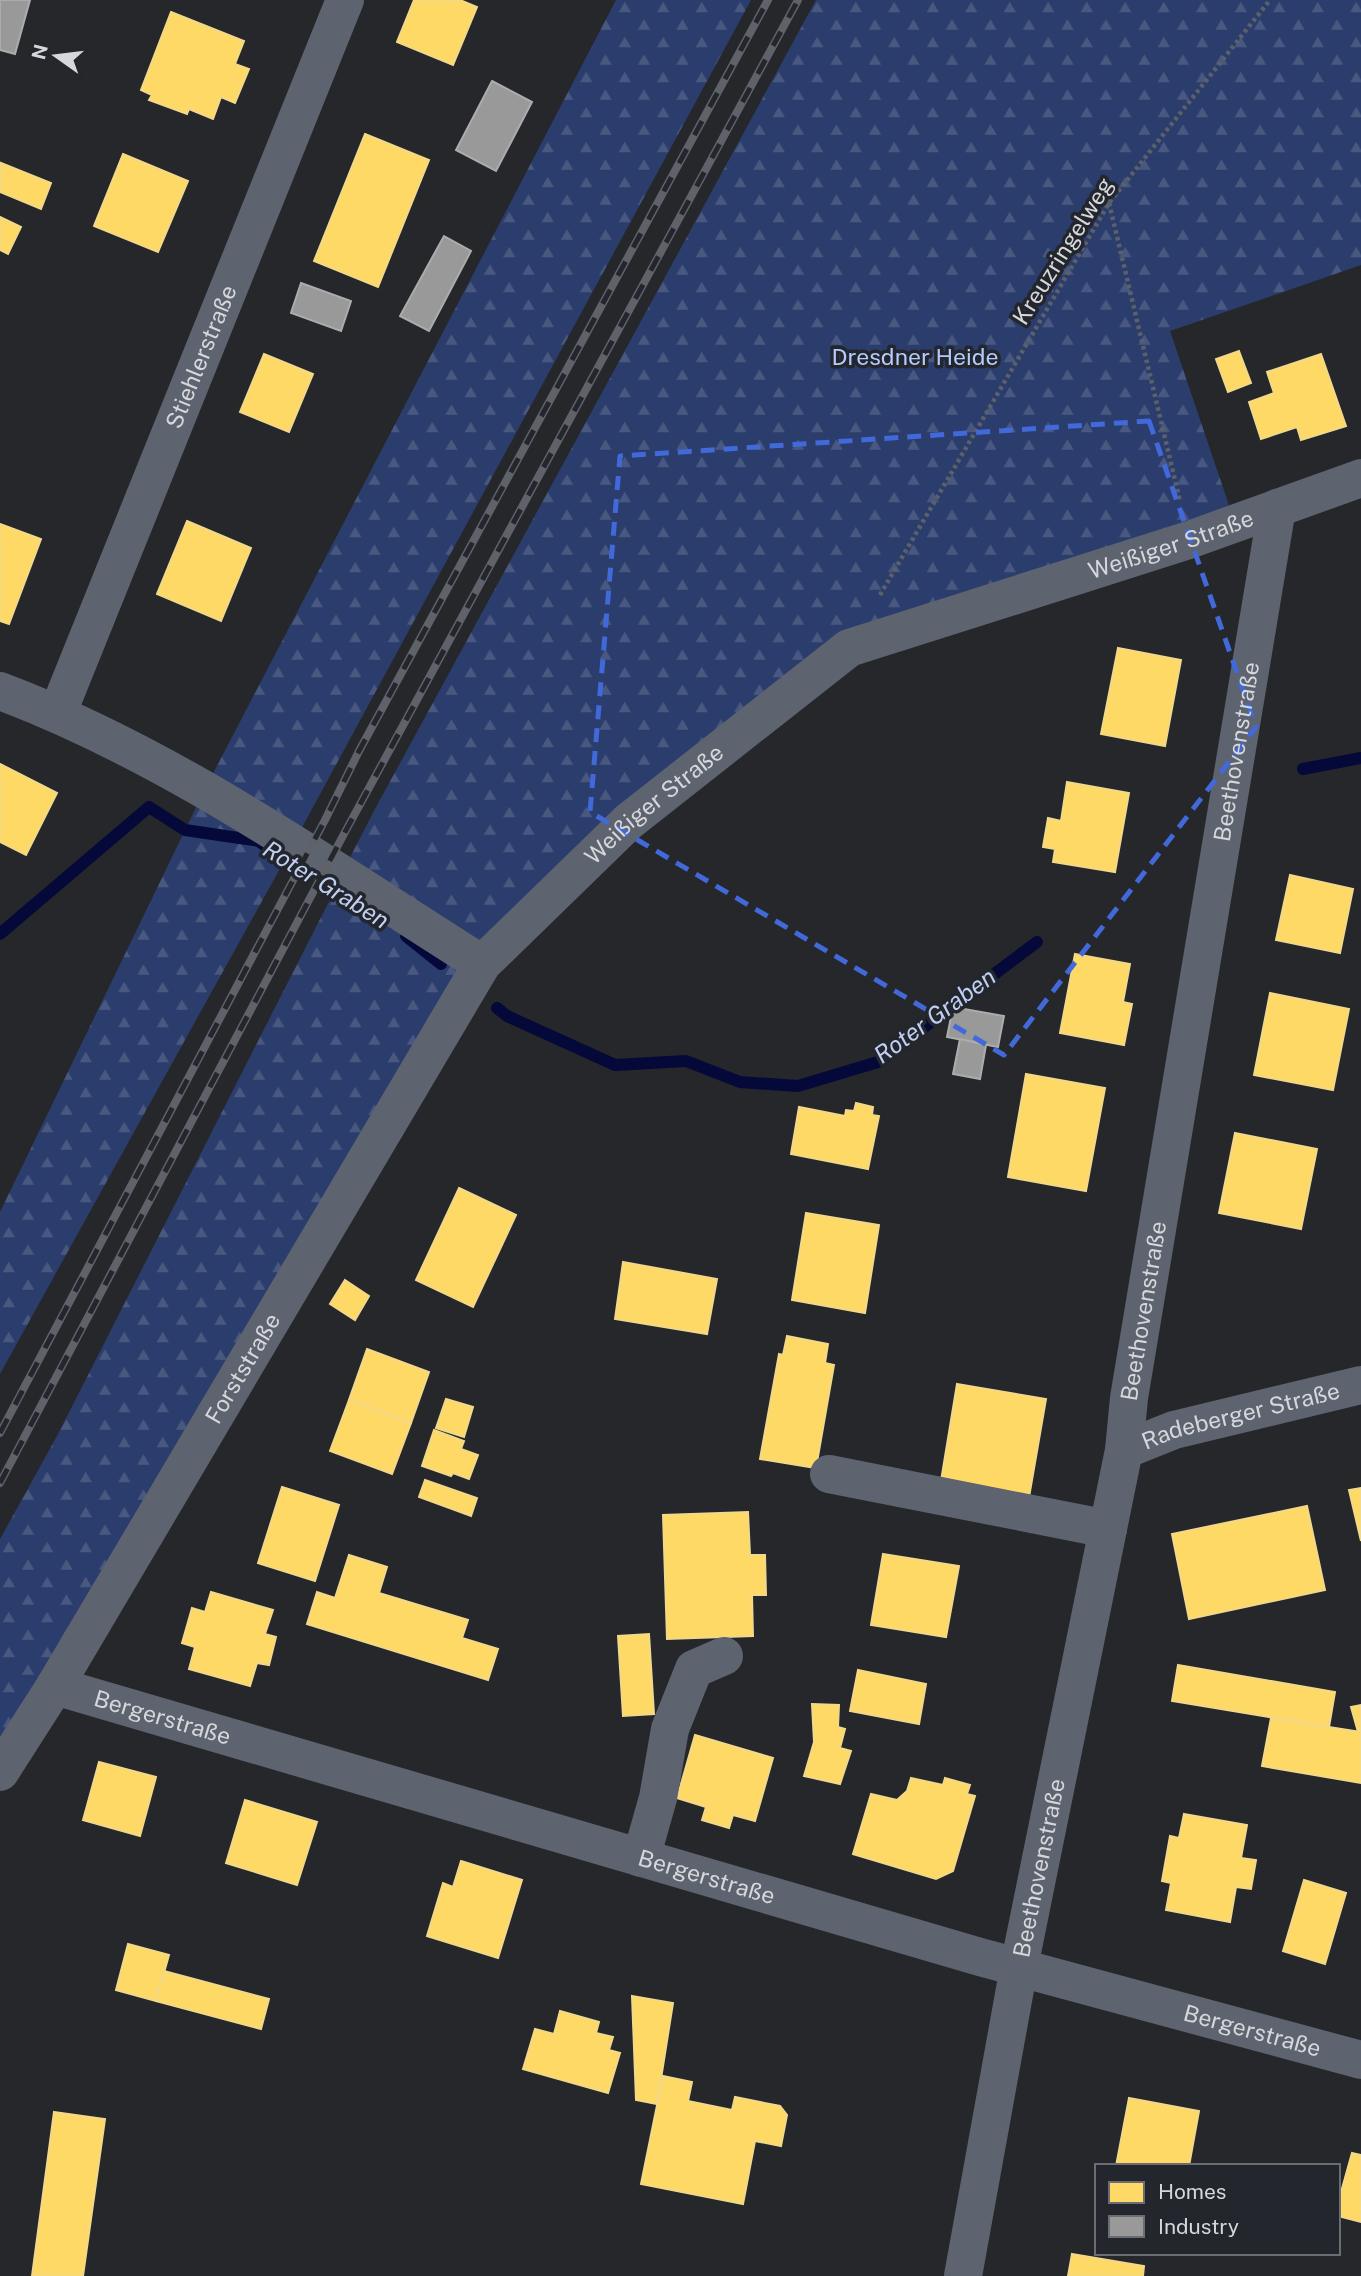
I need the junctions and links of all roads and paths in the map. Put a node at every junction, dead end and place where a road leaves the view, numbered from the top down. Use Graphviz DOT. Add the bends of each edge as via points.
graph roads {
  1 [pos="345,0"];
  2 [pos="1270,0"];
  3 [pos="1109,203"];
  4 [pos="1361,478"];
  5 [pos="1277,508"];
  6 [pos="1189,540"];
  7 [pos="849,648"];
  8 [pos="0,691"];
  9 [pos="58,712"];
  10 [pos="482,964"];
  11 [pos="1361,1385"];
  12 [pos="1124,1450"];
  13 [pos="829,1474"];
  14 [pos="1108,1530"];
  15 [pos="724,1656"];
  16 [pos="55,1686"];
  17 [pos="0,1772"];
  18 [pos="641,1858"];
  19 [pos="1019,1967"];
  20 [pos="1361,2060"];
  21 [pos="964,2276"];
  1 -- 9 [label="street, Stiehlerstraße"];
  2 -- 3 [label="path, Kreuzringelweg"];
  3 -- 6 [label="path"];
  3 -- 7 [label="path, Kreuzringelweg"];
  4 -- 5 [label="street, Weißiger Straße"];
  5 -- 6 [label="street, Weißiger Straße"];
  5 -- 12 [label="street, Beethovenstraße"];
  6 -- 7 [label="street, Weißiger Straße"];
  7 -- 10 [label="street, Weißiger Straße" via="628,822"];
  8 -- 9 [label="street"];
  9 -- 10 [label="street" via="205,789"];
  10 -- 16 [label="street, Forststraße"];
  11 -- 12 [label="street, Radeberger Straße" via="1174,1430"];
  12 -- 14 [label="street, Beethovenstraße"];
  13 -- 14 [label="street"];
  14 -- 19 [label="street, Beethovenstraße"];
  15 -- 18 [label="street" via="694,1670 670,1730"];
  16 -- 17 [label="street, Forststraße"];
  16 -- 18 [label="street, Bergerstraße"];
  18 -- 19 [label="street, Bergerstraße"];
  19 -- 20 [label="street, Bergerstraße"];
  19 -- 21 [label="street, Beethovenstraße"];
}
